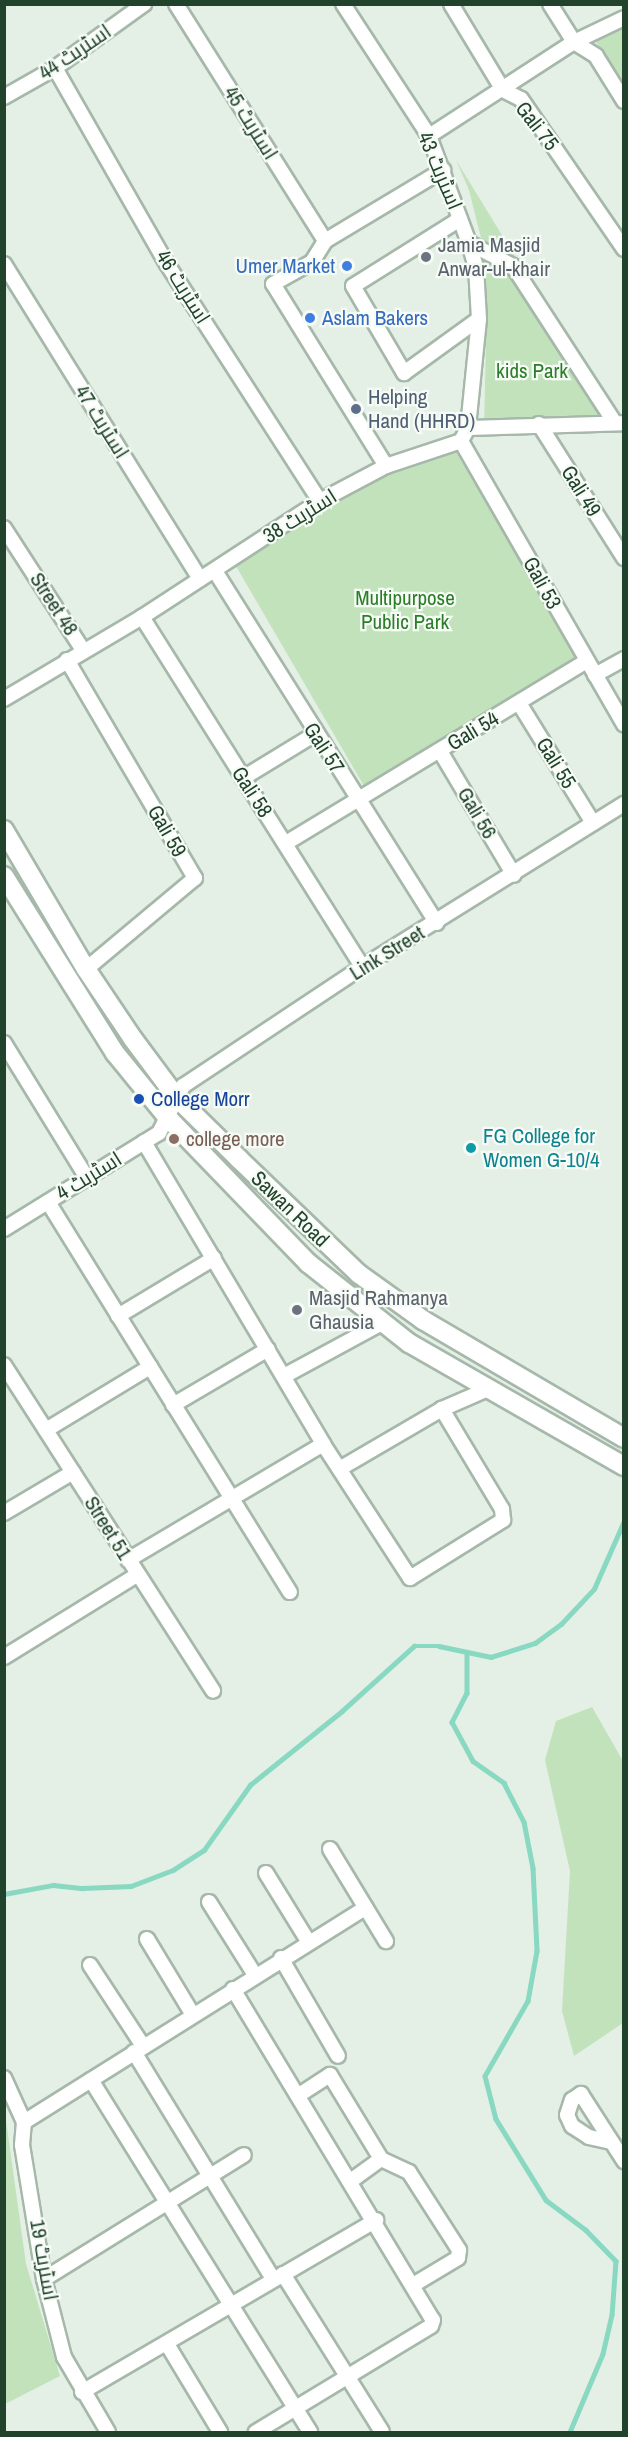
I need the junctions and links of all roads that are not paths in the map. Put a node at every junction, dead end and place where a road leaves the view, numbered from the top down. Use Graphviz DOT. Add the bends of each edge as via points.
graph roads {
  1 [pos="144,4"];
  2 [pos="176,4"];
  3 [pos="343,4"];
  4 [pos="451,4"];
  5 [pos="550,4"];
  6 [pos="624,18"];
  7 [pos="574,42"];
  8 [pos="55,68"];
  9 [pos="503,90"];
  10 [pos="4,97"];
  11 [pos="624,101"];
  12 [pos="429,136"];
  13 [pos="443,170"];
  14 [pos="460,219"];
  15 [pos="325,241"];
  16 [pos="470,243"];
  17 [pos="624,249"];
  18 [pos="4,264"];
  19 [pos="479,319"];
  20 [pos="619,423"];
  21 [pos="539,424"];
  22 [pos="465,434"];
  23 [pos="386,466"];
  24 [pos="320,501"];
  25 [pos="4,528"];
  26 [pos="624,558"];
  27 [pos="215,570"];
  28 [pos="200,579"];
  29 [pos="142,616"];
  30 [pos="84,650"];
  31 [pos="624,659"];
  32 [pos="67,660"];
  33 [pos="586,661"];
  34 [pos="595,675"];
  35 [pos="4,699"];
  36 [pos="519,703"];
  37 [pos="624,724"];
  38 [pos="315,734"];
  39 [pos="440,751"];
  40 [pos="243,778"];
  41 [pos="357,797"];
  42 [pos="624,804"];
  43 [pos="593,823"];
  44 [pos="4,830"];
  45 [pos="286,843"];
  46 [pos="514,875"];
  47 [pos="4,876"];
  48 [pos="437,923"];
  49 [pos="362,967"];
  50 [pos="86,969"];
  51 [pos="6,1050"];
  52 [pos="177,1098"];
  53 [pos="168,1118"];
  54 [pos="144,1143"];
  55 [pos="87,1178"];
  56 [pos="48,1202"];
  57 [pos="4,1229"];
  58 [pos="214,1258"];
  59 [pos="118,1316"];
  60 [pos="382,1323"];
  61 [pos="268,1349"];
  62 [pos="150,1367"];
  63 [pos="7,1374"];
  64 [pos="284,1376"];
  65 [pos="486,1390"];
  66 [pos="173,1405"];
  67 [pos="442,1409"];
  68 [pos="46,1430"];
  69 [pos="624,1438"];
  70 [pos="323,1444"];
  71 [pos="624,1466"];
  72 [pos="341,1468"];
  73 [pos="73,1472"];
  74 [pos="231,1500"];
  75 [pos="4,1513"];
  76 [pos="128,1560"];
  77 [pos="137,1575"];
  78 [pos="290,1592"];
  79 [pos="6,1653"];
  80 [pos="213,1691"];
  81 [pos="330,1849"];
  82 [pos="266,1873"];
  83 [pos="209,1902"];
  84 [pos="366,1908"];
  85 [pos="147,1940"];
  86 [pos="308,1941"];
  87 [pos="386,1941"];
  88 [pos="281,1958"];
  89 [pos="90,1965"];
  90 [pos="255,1974"];
  91 [pos="233,1989"];
  92 [pos="193,2015"];
  93 [pos="138,2049"];
  94 [pos="338,2056"];
  95 [pos="4,2078"];
  96 [pos="92,2080"];
  97 [pos="299,2095"];
  98 [pos="24,2122"];
  99 [pos="611,2142"];
  100 [pos="244,2155"];
  101 [pos="381,2159"];
  102 [pos="624,2161"];
  103 [pos="211,2176"];
  104 [pos="352,2180"];
  105 [pos="170,2202"];
  106 [pos="376,2220"];
  107 [pos="278,2276"];
  108 [pos="44,2279"];
  109 [pos="413,2285"];
  110 [pos="233,2303"];
  111 [pos="167,2344"];
  112 [pos="347,2375"];
  113 [pos="82,2392"];
  114 [pos="296,2408"];
  115 [pos="108,2433"];
  116 [pos="220,2433"];
  117 [pos="256,2433"];
  118 [pos="310,2433"];
  119 [pos="382,2433"];
  1 -- 8 [label="street, اسٹریٹ 44"];
  2 -- 15 [label="street, اسٹریٹ 45"];
  3 -- 12 [label="street, اسٹریٹ 43"];
  4 -- 9 [label="street, Gali 75"];
  5 -- 7 [label="street"];
  6 -- 7 [label="street"];
  7 -- 9 [label="street"];
  7 -- 11 [label="street" via="596,56"];
  8 -- 10 [label="street, اسٹریٹ 44"];
  8 -- 24 [label="street, اسٹریٹ 46" via="167,264"];
  9 -- 12 [label="street"];
  9 -- 17 [label="street, Gali 75" via="521,99"];
  12 -- 13 [label="street, اسٹریٹ 43"];
  13 -- 14 [label="street, اسٹریٹ 43"];
  13 -- 15 [label="street"];
  14 -- 16 [label="street, اسٹریٹ 43"];
  14 -- 19 [label="street" via="353,285 404,373"];
  15 -- 23 [label="street" via="312,262 273,284"];
  16 -- 19 [label="street, اسٹریٹ 43" via="476,267"];
  16 -- 20 [label="street" via="513,266"];
  18 -- 28 [label="street, اسٹریٹ 47"];
  19 -- 22 [label="street, اسٹریٹ 43"];
  20 -- 21 [label="street, اسٹریٹ 38"];
  21 -- 22 [label="street, اسٹریٹ 38"];
  21 -- 26 [label="street, Gali 49"];
  22 -- 23 [label="street, اسٹریٹ 38"];
  22 -- 33 [label="street, Gali 53"];
  23 -- 24 [label="street, اسٹریٹ 38"];
  24 -- 27 [label="street, اسٹریٹ 38"];
  25 -- 30 [label="street, Street 48"];
  27 -- 28 [label="street, اسٹریٹ 38"];
  27 -- 38 [label="street, Gali 57"];
  28 -- 29 [label="street, اسٹریٹ 38"];
  29 -- 30 [label="street, اسٹریٹ 38"];
  29 -- 40 [label="street, Gali 58"];
  30 -- 32 [label="street, اسٹریٹ 38"];
  31 -- 34 [label="street"];
  32 -- 35 [label="street, اسٹریٹ 38"];
  32 -- 50 [label="street, Gali 59" via="195,878"];
  33 -- 34 [label="street, Gali 53"];
  33 -- 36 [label="street, Gali 54"];
  34 -- 37 [label="street, Gali 53"];
  36 -- 39 [label="street, Gali 54"];
  36 -- 43 [label="street, Gali 55"];
  38 -- 40 [label="street"];
  38 -- 41 [label="street, Gali 57"];
  39 -- 41 [label="street, Gali 54"];
  39 -- 46 [label="street, Gali 56"];
  40 -- 45 [label="street, Gali 58"];
  41 -- 45 [label="street, Gali 54"];
  41 -- 48 [label="street, Gali 57"];
  42 -- 43 [label="street, Link Street"];
  43 -- 46 [label="street, Link Street"];
  44 -- 50 [label="main road, Sawan Road"];
  45 -- 49 [label="street, Gali 58"];
  46 -- 48 [label="street, Link Street"];
  47 -- 53 [label="main road, Sawan Road" via="115,1053"];
  48 -- 49 [label="street, Link Street"];
  49 -- 52 [label="street, Link Street" via="183,1086"];
  50 -- 52 [label="main road, Sawan Road"];
  51 -- 55 [label="street"];
  52 -- 53 [label="street, Link Street"];
  52 -- 69 [label="main road, Sawan Road" via="359,1274 423,1320"];
  53 -- 54 [label="street, اسٹریٹ 4" via="159,1133"];
  53 -- 60 [label="main road, Sawan Road" via="308,1263"];
  54 -- 55 [label="street, اسٹریٹ 4"];
  54 -- 58 [label="street"];
  55 -- 56 [label="street, اسٹریٹ 4"];
  56 -- 57 [label="street, اسٹریٹ 4"];
  56 -- 59 [label="street"];
  58 -- 59 [label="street"];
  58 -- 61 [label="street"];
  59 -- 62 [label="street"];
  60 -- 64 [label="street"];
  60 -- 65 [label="main road, Sawan Road"];
  61 -- 64 [label="street"];
  61 -- 66 [label="street"];
  62 -- 66 [label="street"];
  62 -- 68 [label="street"];
  63 -- 68 [label="street, Street 51"];
  64 -- 70 [label="street"];
  65 -- 67 [label="street"];
  65 -- 71 [label="main road, Sawan Road"];
  66 -- 74 [label="street"];
  67 -- 72 [label="street"];
  67 -- 72 [label="street" via="502,1509 503,1520 416,1577 406,1575"];
  68 -- 73 [label="street, Street 51"];
  70 -- 72 [label="street"];
  70 -- 74 [label="street"];
  73 -- 75 [label="street"];
  73 -- 76 [label="street, Street 51"];
  74 -- 76 [label="street"];
  74 -- 78 [label="street"];
  76 -- 77 [label="street, Street 51"];
  77 -- 79 [label="street"];
  77 -- 80 [label="street, Street 51"];
  81 -- 84 [label="street"];
  82 -- 86 [label="street"];
  83 -- 90 [label="street"];
  84 -- 86 [label="street"];
  84 -- 87 [label="street"];
  85 -- 92 [label="street"];
  86 -- 88 [label="street"];
  88 -- 90 [label="street"];
  88 -- 94 [label="street"];
  89 -- 93 [label="street"];
  90 -- 91 [label="street"];
  91 -- 92 [label="street"];
  91 -- 97 [label="street"];
  92 -- 93 [label="street"];
  93 -- 96 [label="street"];
  93 -- 103 [label="street"];
  95 -- 98 [label="street, اسٹریٹ 19"];
  96 -- 98 [label="street"];
  96 -- 105 [label="street"];
  97 -- 101 [label="street" via="330,2075"];
  97 -- 104 [label="street"];
  98 -- 108 [label="street, اسٹریٹ 19" via="22,2145"];
  99 -- 102 [label="street" via="589,2137 572,2126 567,2115 572,2100 581,2094"];
  100 -- 103 [label="street"];
  101 -- 104 [label="street"];
  101 -- 109 [label="street" via="409,2172 459,2250 458,2258"];
  103 -- 105 [label="street"];
  103 -- 107 [label="street"];
  104 -- 106 [label="street"];
  105 -- 108 [label="street"];
  105 -- 110 [label="street"];
  106 -- 107 [label="street"];
  106 -- 109 [label="street"];
  107 -- 110 [label="street"];
  107 -- 112 [label="street"];
  108 -- 113 [label="street, اسٹریٹ 19" via="64,2356"];
  109 -- 112 [label="street" via="433,2320 431,2326"];
  110 -- 111 [label="street"];
  110 -- 114 [label="street"];
  111 -- 113 [label="street"];
  111 -- 116 [label="street"];
  112 -- 114 [label="street"];
  112 -- 119 [label="street"];
  113 -- 115 [label="street, اسٹریٹ 19"];
  114 -- 117 [label="street"];
  114 -- 118 [label="street"];
}
